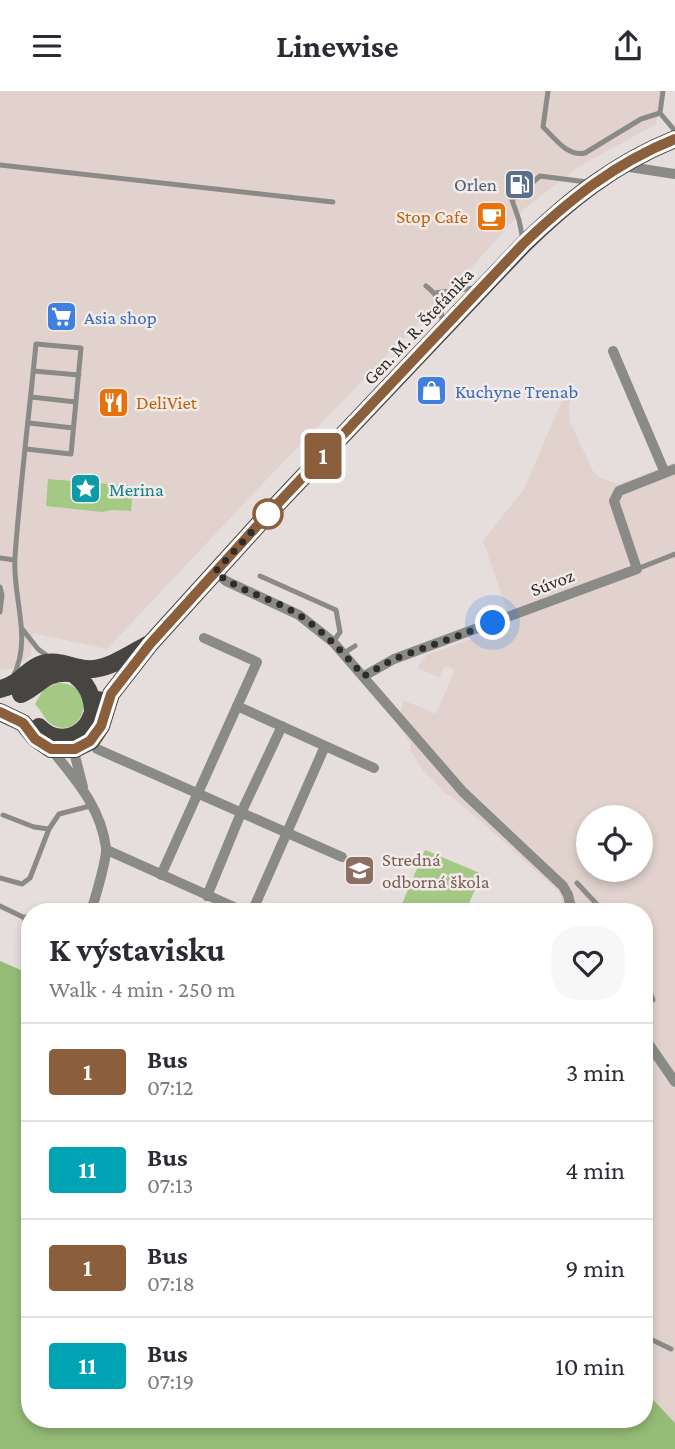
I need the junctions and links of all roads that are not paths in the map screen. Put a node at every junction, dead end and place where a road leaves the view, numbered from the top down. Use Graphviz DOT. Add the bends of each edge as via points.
graph roads {
  1 [pos="548,91"];
  2 [pos="663,91"];
  3 [pos="651,112"];
  4 [pos="660,113"];
  5 [pos="675,131"];
  6 [pos="675,139"];
  7 [pos="0,165"];
  8 [pos="620,165"];
  9 [pos="674,174"];
  10 [pos="594,182"];
  11 [pos="333,202"];
  12 [pos="523,244"];
  13 [pos="426,286"];
  14 [pos="484,286"];
  15 [pos="435,292"];
  16 [pos="442,331"];
  17 [pos="613,351"];
  18 [pos="33,371"];
  19 [pos="79,375"];
  20 [pos="31,397"];
  21 [pos="76,402"];
  22 [pos="29,423"];
  23 [pos="74,428"];
  24 [pos="26,449"];
  25 [pos="670,471"];
  26 [pos="675,554"];
  27 [pos="0,558"];
  28 [pos="15,560"];
  29 [pos="637,569"];
  30 [pos="215,572"];
  31 [pos="260,576"];
  32 [pos="0,587"];
  33 [pos="0,613"];
  34 [pos="23,630"];
  35 [pos="204,638"];
  36 [pos="333,642"];
  37 [pos="355,646"];
  38 [pos="344,653"];
  39 [pos="21,654"];
  40 [pos="132,660"];
  41 [pos="57,663"];
  42 [pos="78,676"];
  43 [pos="364,676"];
  44 [pos="28,682"];
  45 [pos="1,694"];
  46 [pos="237,706"];
  47 [pos="93,711"];
  48 [pos="0,712"];
  49 [pos="26,712"];
  50 [pos="282,726"];
  51 [pos="30,731"];
  52 [pos="325,746"];
  53 [pos="51,749"];
  54 [pos="83,749"];
  55 [pos="374,768"];
  56 [pos="83,787"];
  57 [pos="198,793"];
  58 [pos="94,805"];
  59 [pos="241,813"];
  60 [pos="3,815"];
  61 [pos="49,829"];
  62 [pos="287,834"];
  63 [pos="107,850"];
  64 [pos="342,857"];
  65 [pos="161,875"];
  66 [pos="0,878"];
  67 [pos="577,883"];
  68 [pos="207,896"];
  69 [pos="93,903"];
  70 [pos="223,903"];
  71 [pos="256,903"];
  72 [pos="570,903"];
  73 [pos="596,903"];
  74 [pos="0,906"];
  75 [pos="21,916"];
  76 [pos="653,1050"];
  77 [pos="675,1082"];
  78 [pos="653,1340"];
  79 [pos="671,1349"];
  1 -- 4 [label="lane" via="543,127 577,155"];
  2 -- 4 [label="lane"];
  3 -- 4 [label="lane"];
  4 -- 5 [label="lane"];
  6 -- 8 [label="main road, Gen. M. R. Štefánika"];
  7 -- 11 [label="lane"];
  8 -- 9 [label="street"];
  8 -- 10 [label="main road, Gen. M. R. Štefánika"];
  10 -- 12 [label="main road, Gen. M. R. Štefánika"];
  10 -- 12 [label="lane" via="540,176 512,201"];
  12 -- 14 [label="main road, Gen. M. R. Štefánika"];
  13 -- 15 [label="lane"];
  14 -- 15 [label="lane"];
  14 -- 16 [label="main road, Gen. M. R. Štefánika"];
  15 -- 16 [label="lane" via="442,310"];
  16 -- 30 [label="main road, Gen. M. R. Štefánika"];
  17 -- 25 [label="street"];
  18 -- 19 [label="lane"];
  18 -- 19 [label="lane" via="36,344 81,348"];
  18 -- 20 [label="lane"];
  19 -- 21 [label="lane"];
  20 -- 21 [label="lane"];
  20 -- 22 [label="lane"];
  21 -- 23 [label="lane"];
  22 -- 23 [label="lane"];
  22 -- 24 [label="lane"];
  23 -- 24 [label="lane" via="71,454"];
  24 -- 28 [label="lane"];
  25 -- 29 [label="street" via="619,491 614,501"];
  26 -- 29 [label="lane, Súvoz"];
  27 -- 28 [label="lane"];
  28 -- 34 [label="lane"];
  29 -- 43 [label="street, Súvoz" via="394,659"];
  30 -- 36 [label="street" via="299,615"];
  30 -- 40 [label="main road, Gen. M. R. Štefánika"];
  31 -- 36 [label="lane" via="336,610 340,632"];
  32 -- 33 [label="lane"];
  34 -- 39 [label="lane"];
  34 -- 41 [label="lane"];
  35 -- 46 [label="street" via="257,662"];
  36 -- 38 [label="street"];
  37 -- 38 [label="lane"];
  38 -- 43 [label="street"];
  39 -- 44 [label="lane"];
  39 -- 45 [label="lane"];
  40 -- 41 [label="main road" via="86,670"];
  40 -- 42 [label="main road" via="108,673"];
  40 -- 47 [label="main road"];
  40 -- 54 [label="main road" via="111,694 101,726"];
  41 -- 42 [label="main road"];
  41 -- 44 [label="main road" via="43,663"];
  42 -- 44 [label="main road" via="52,674"];
  42 -- 47 [label="main road" via="90,692"];
  43 -- 72 [label="street" via="463,792 563,886"];
  44 -- 45 [label="main road" via="11,697"];
  44 -- 49 [label="main road"];
  45 -- 49 [label="main road"];
  46 -- 50 [label="street"];
  46 -- 57 [label="street"];
  47 -- 54 [label="main road"];
  48 -- 51 [label="main road"];
  49 -- 51 [label="main road"];
  49 -- 54 [label="main road" via="44,733"];
  50 -- 52 [label="street"];
  50 -- 59 [label="street"];
  51 -- 53 [label="main road"];
  52 -- 55 [label="street"];
  52 -- 62 [label="street"];
  53 -- 54 [label="main road"];
  53 -- 56 [label="street"];
  54 -- 56 [label="street"];
  54 -- 57 [label="street"];
  56 -- 58 [label="street"];
  57 -- 59 [label="street"];
  57 -- 65 [label="street"];
  58 -- 61 [label="lane" via="59,814"];
  58 -- 63 [label="street"];
  59 -- 62 [label="street"];
  59 -- 68 [label="street"];
  60 -- 61 [label="lane"];
  61 -- 66 [label="lane" via="30,879 22,884"];
  62 -- 64 [label="street"];
  62 -- 71 [label="street"];
  63 -- 65 [label="street"];
  63 -- 69 [label="street"];
  65 -- 68 [label="street"];
  67 -- 73 [label="lane"];
  68 -- 70 [label="street"];
  74 -- 75 [label="lane"];
  76 -- 77 [label="street"];
  78 -- 79 [label="lane"];
}
